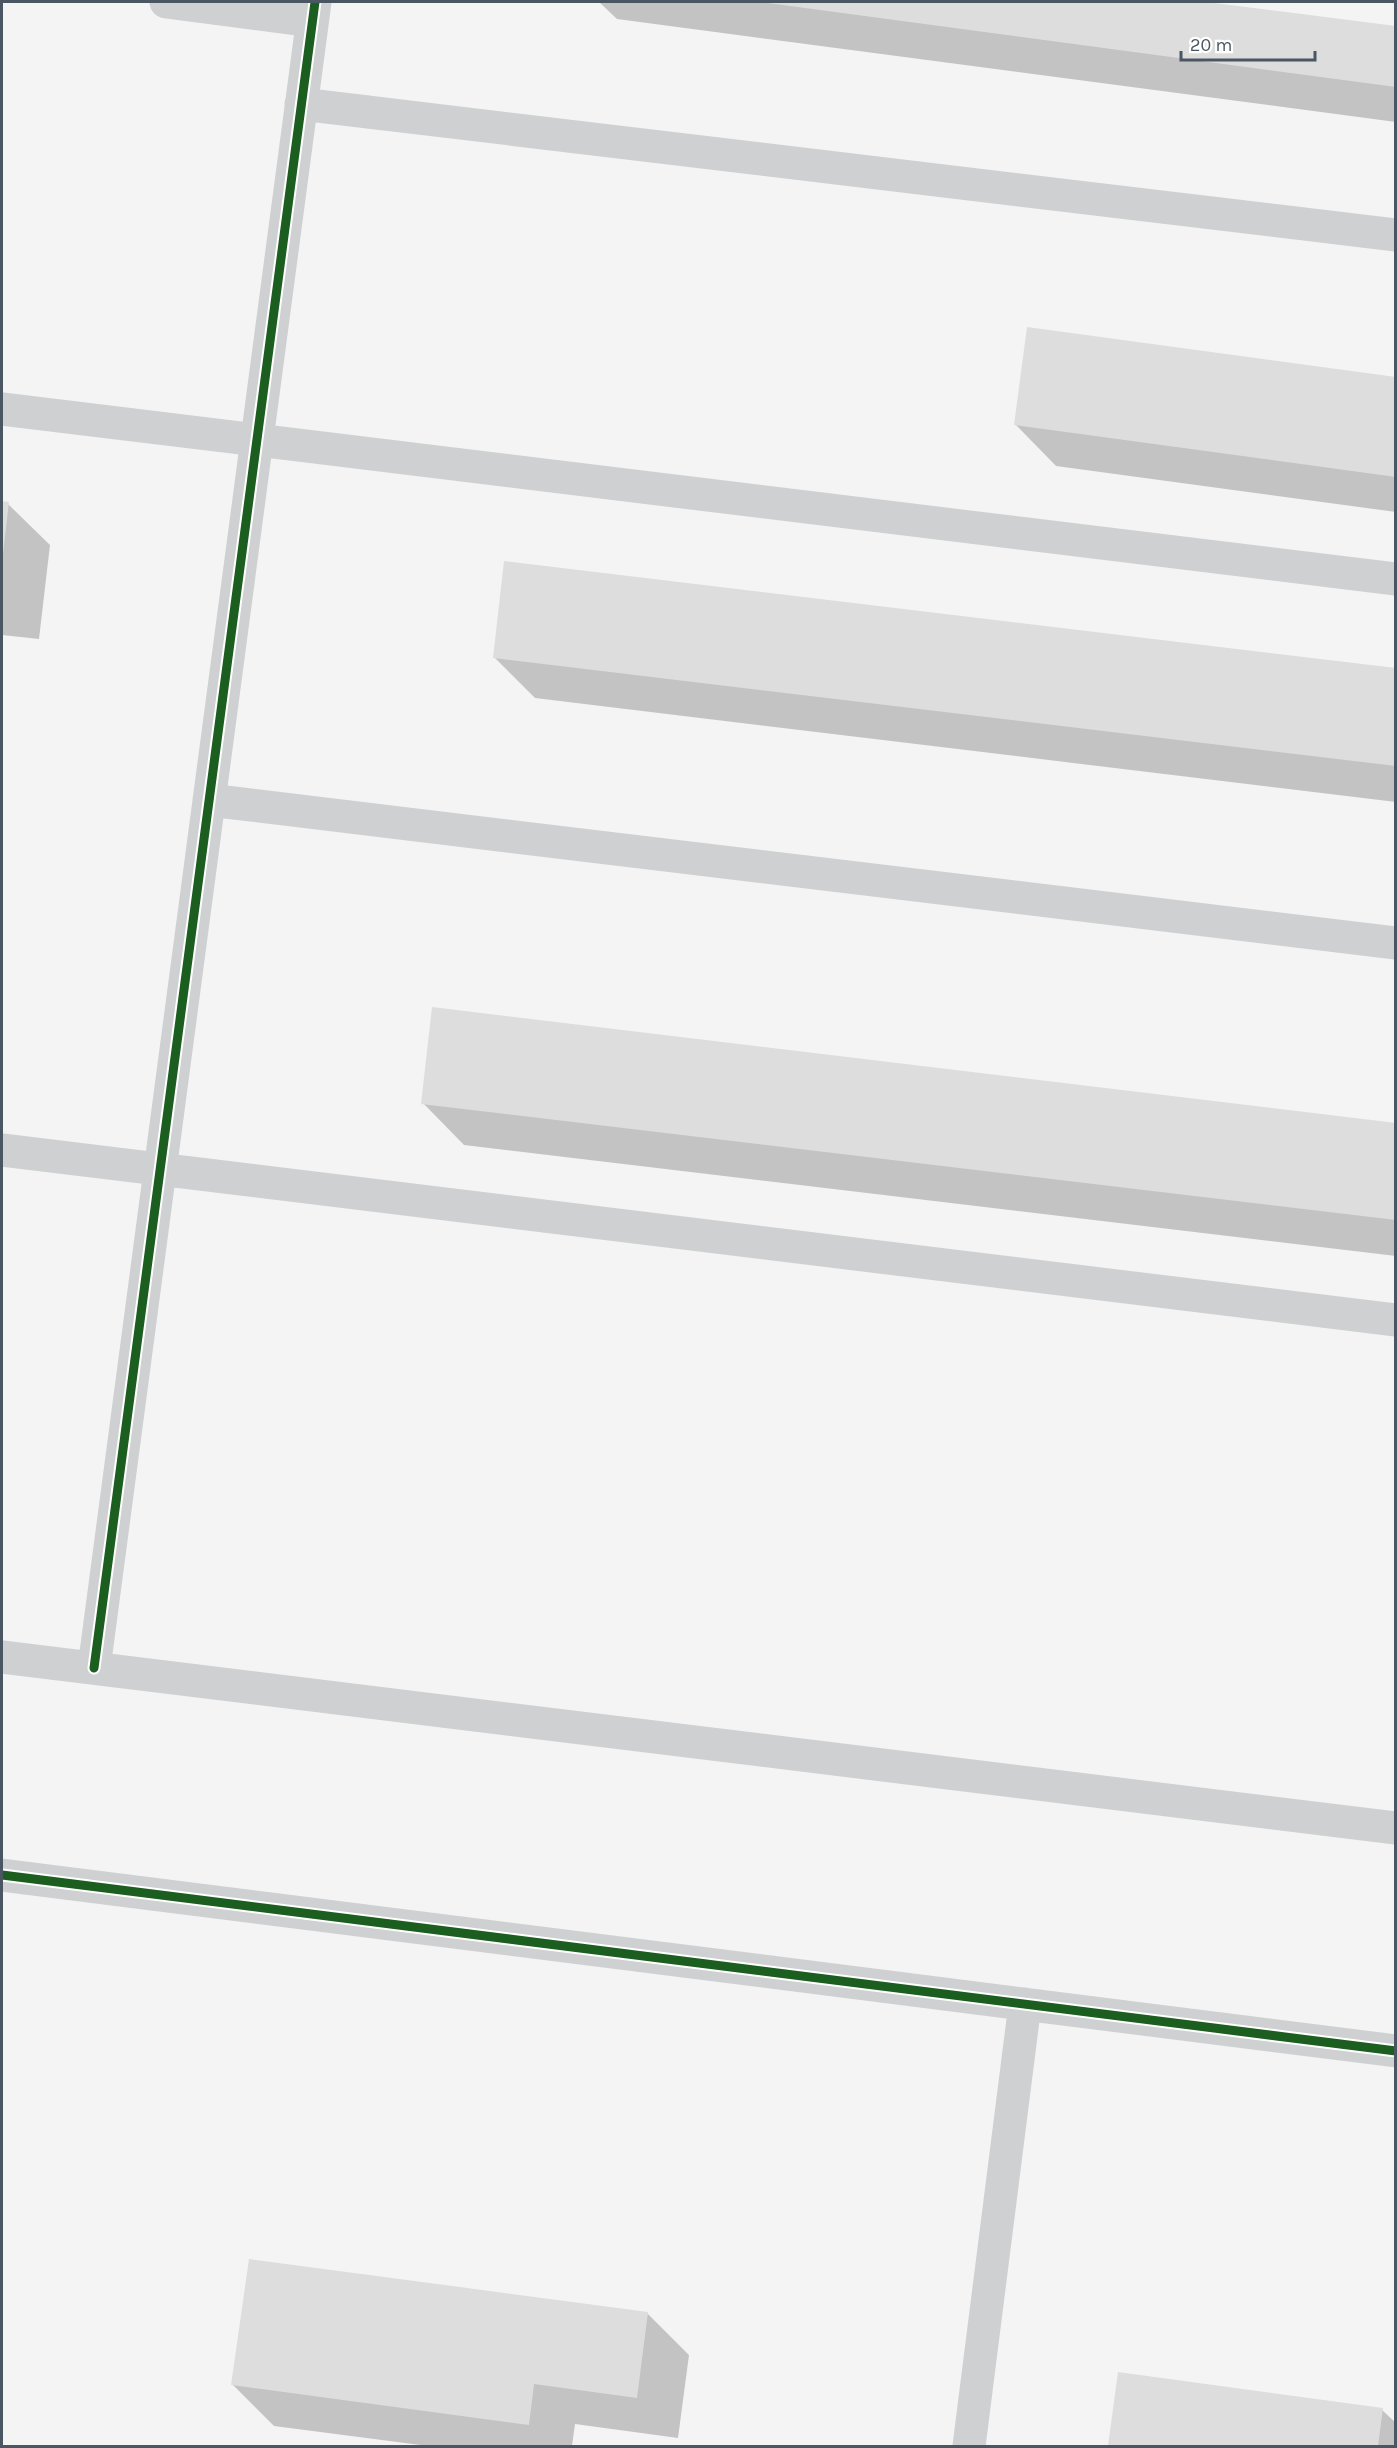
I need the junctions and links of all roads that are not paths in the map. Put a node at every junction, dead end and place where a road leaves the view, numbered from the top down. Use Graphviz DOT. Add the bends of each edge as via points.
graph roads {
  1 [pos="165,2"];
  2 [pos="313,11"];
  3 [pos="302,104"];
  4 [pos="1395,235"];
  5 [pos="2,410"];
  6 [pos="257,442"];
  7 [pos="1395,579"];
  8 [pos="209,800"];
  9 [pos="1395,943"];
  10 [pos="2,1150"];
  11 [pos="160,1171"];
  12 [pos="1395,1320"];
  13 [pos="2,1657"];
  14 [pos="94,1668"];
  15 [pos="1395,1828"];
  16 [pos="2,1875"];
  17 [pos="1025,2004"];
  18 [pos="1395,2051"];
  19 [pos="969,2446"];
  1 -- 2 [label="street"];
  2 -- 3 [label="street"];
  3 -- 4 [label="street"];
  3 -- 6 [label="street"];
  5 -- 6 [label="street"];
  6 -- 7 [label="street"];
  6 -- 8 [label="street"];
  8 -- 9 [label="street"];
  8 -- 11 [label="street"];
  10 -- 11 [label="street"];
  11 -- 12 [label="street"];
  11 -- 14 [label="street"];
  13 -- 14 [label="street"];
  14 -- 15 [label="street"];
  16 -- 17 [label="street"];
  17 -- 18 [label="street"];
  17 -- 19 [label="street"];
}
